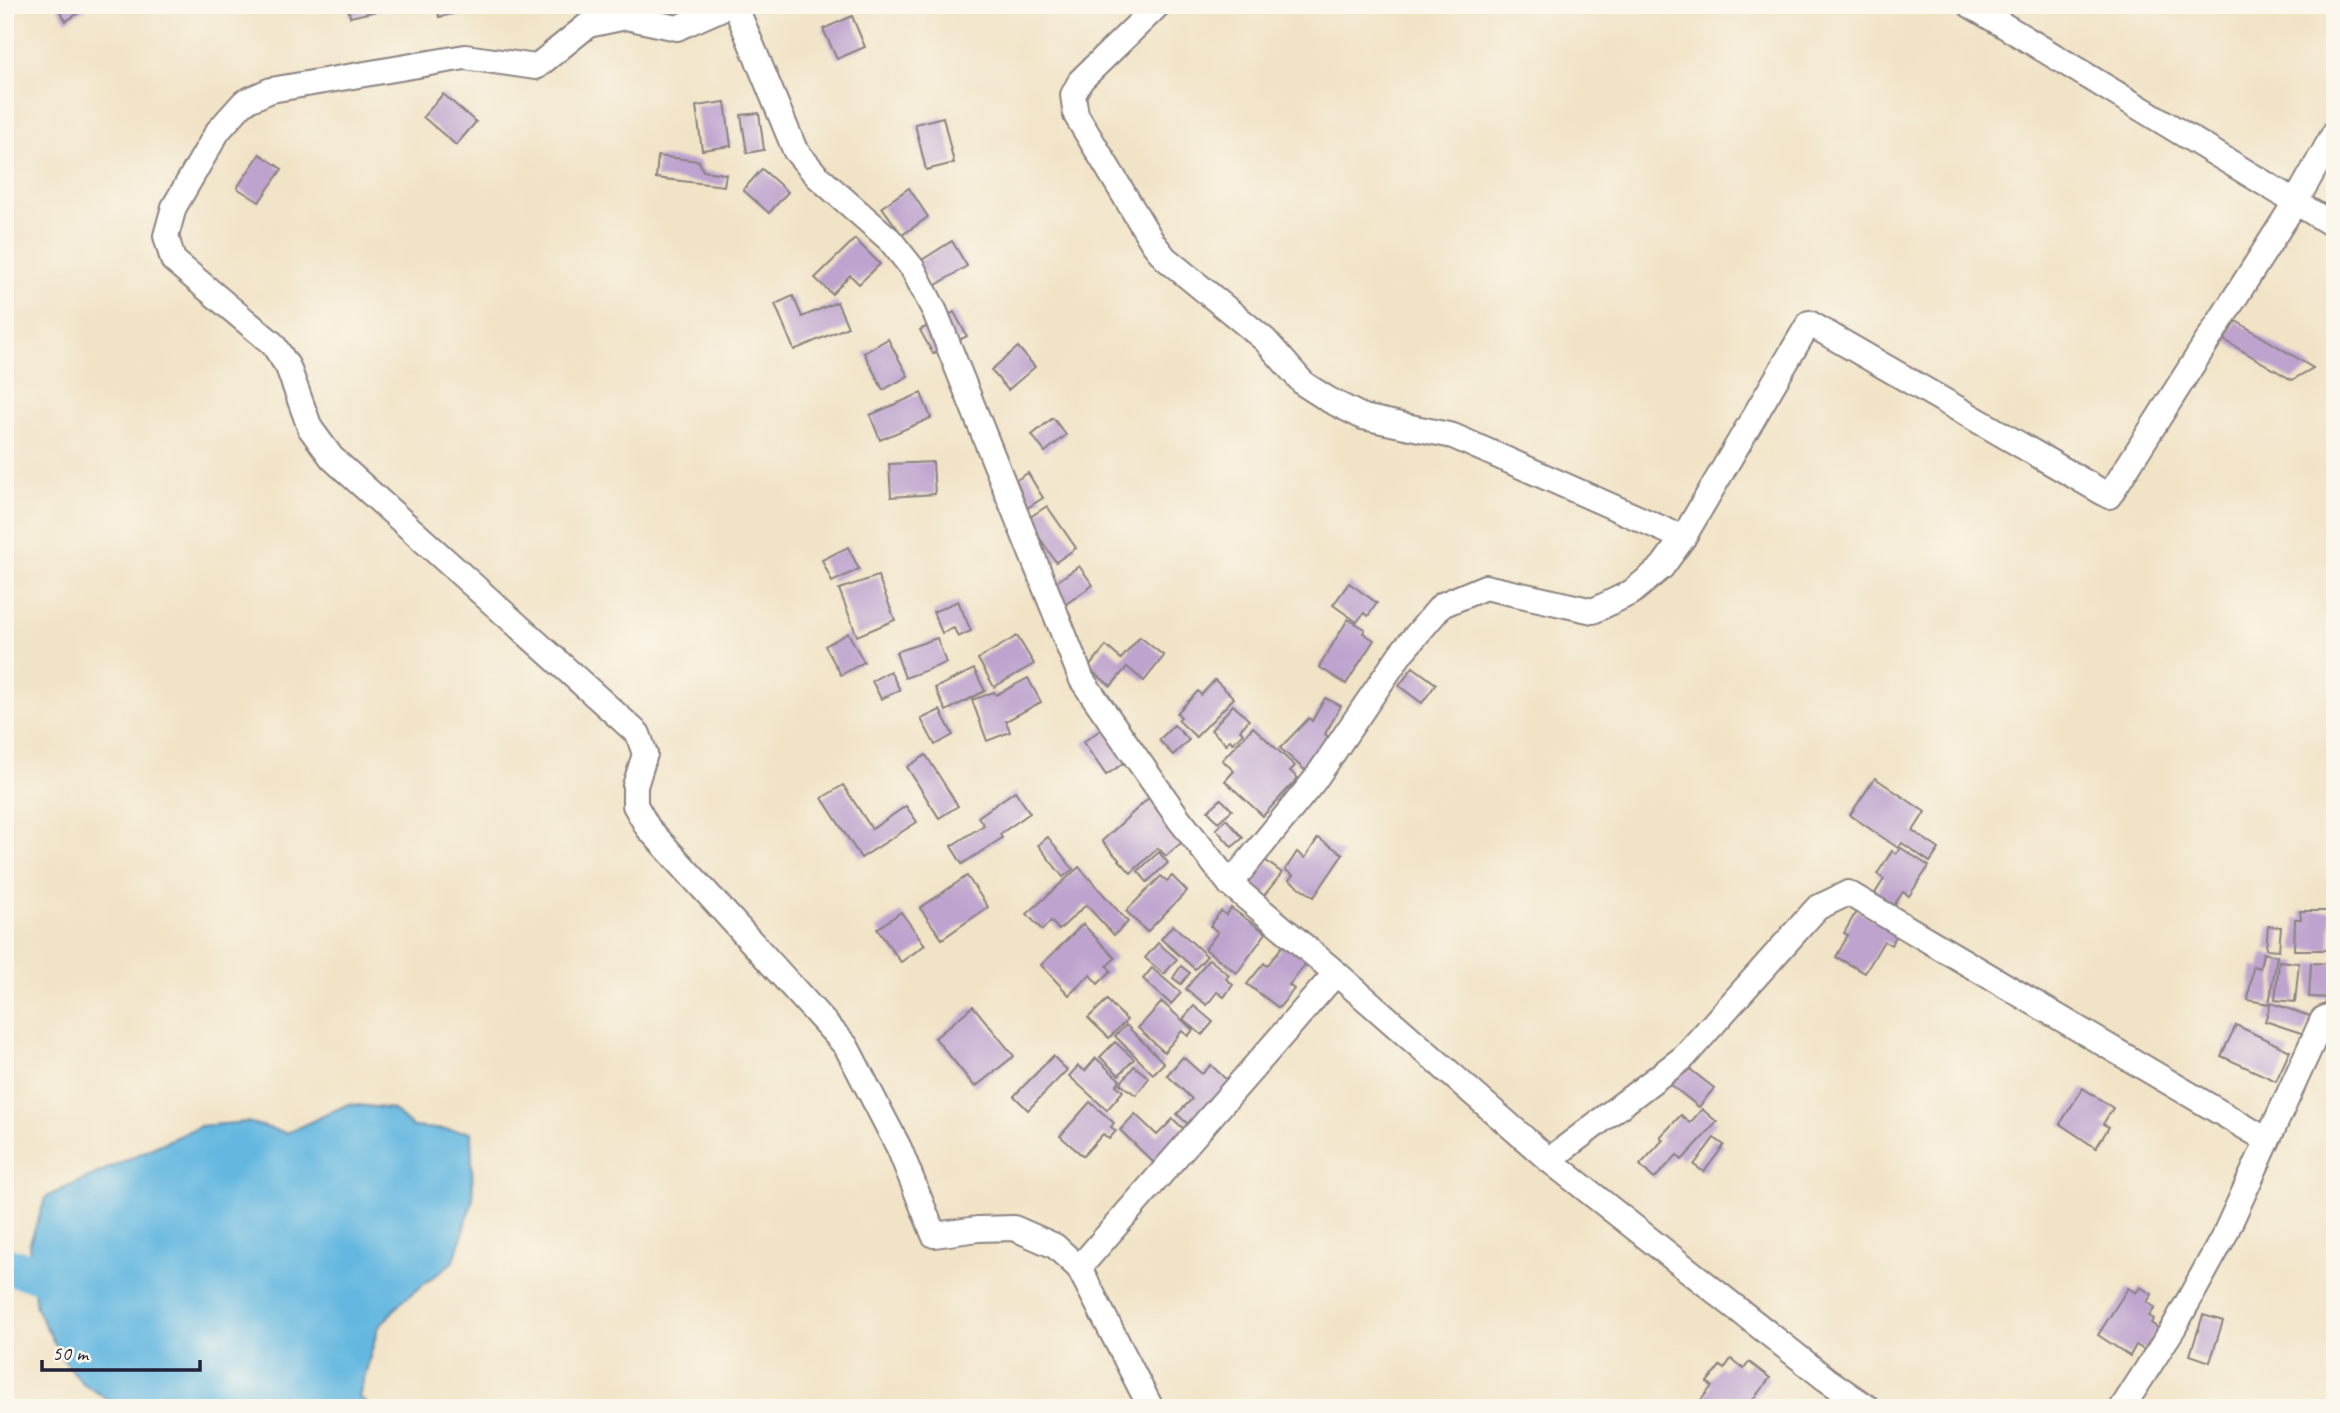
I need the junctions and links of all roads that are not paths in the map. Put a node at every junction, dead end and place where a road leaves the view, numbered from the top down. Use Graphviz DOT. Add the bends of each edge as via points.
graph roads {
  1 [pos="729,5"];
  2 [pos="735,5"];
  3 [pos="1158,5"];
  4 [pos="1970,5"];
  5 [pos="2335,132"];
  6 [pos="2295,203"];
  7 [pos="2335,226"];
  8 [pos="1683,538"];
  9 [pos="1230,884"];
  10 [pos="1336,973"];
  11 [pos="2335,1014"];
  12 [pos="2267,1140"];
  13 [pos="1549,1160"];
  14 [pos="1079,1268"];
  15 [pos="1151,1408"];
  16 [pos="1868,1408"];
  17 [pos="2122,1408"];
  1 -- 14 [label="street" via="677,28 626,17 588,25 536,68 465,57 271,90 244,102 218,131 174,207 166,236 173,260 274,344 288,367 310,428 331,458 638,734 645,754 635,786 635,805 648,828 846,1046 899,1147 934,1235 1014,1228 1055,1246"];
  2 -- 9 [label="street" via="795,150 817,176 890,240 913,269 935,312 1082,680 1178,819"];
  3 -- 8 [label="street" via="1081,80 1073,95 1076,115 1165,258 1265,340 1304,384 1329,400 1363,417 1453,436"];
  4 -- 6 [label="street"];
  5 -- 6 [label="street"];
  6 -- 7 [label="street"];
  6 -- 8 [label="street" via="2109,496 1810,323"];
  8 -- 9 [label="street" via="1662,567 1632,592 1593,611 1485,587 1442,605 1401,653 1314,781"];
  9 -- 10 [label="street"];
  10 -- 13 [label="street"];
  10 -- 14 [label="street"];
  11 -- 12 [label="street" via="2323,1019"];
  12 -- 13 [label="street" via="1848,893 1817,908 1683,1058"];
  12 -- 17 [label="street" via="2224,1236"];
  13 -- 16 [label="street"];
  14 -- 15 [label="street"];
}
